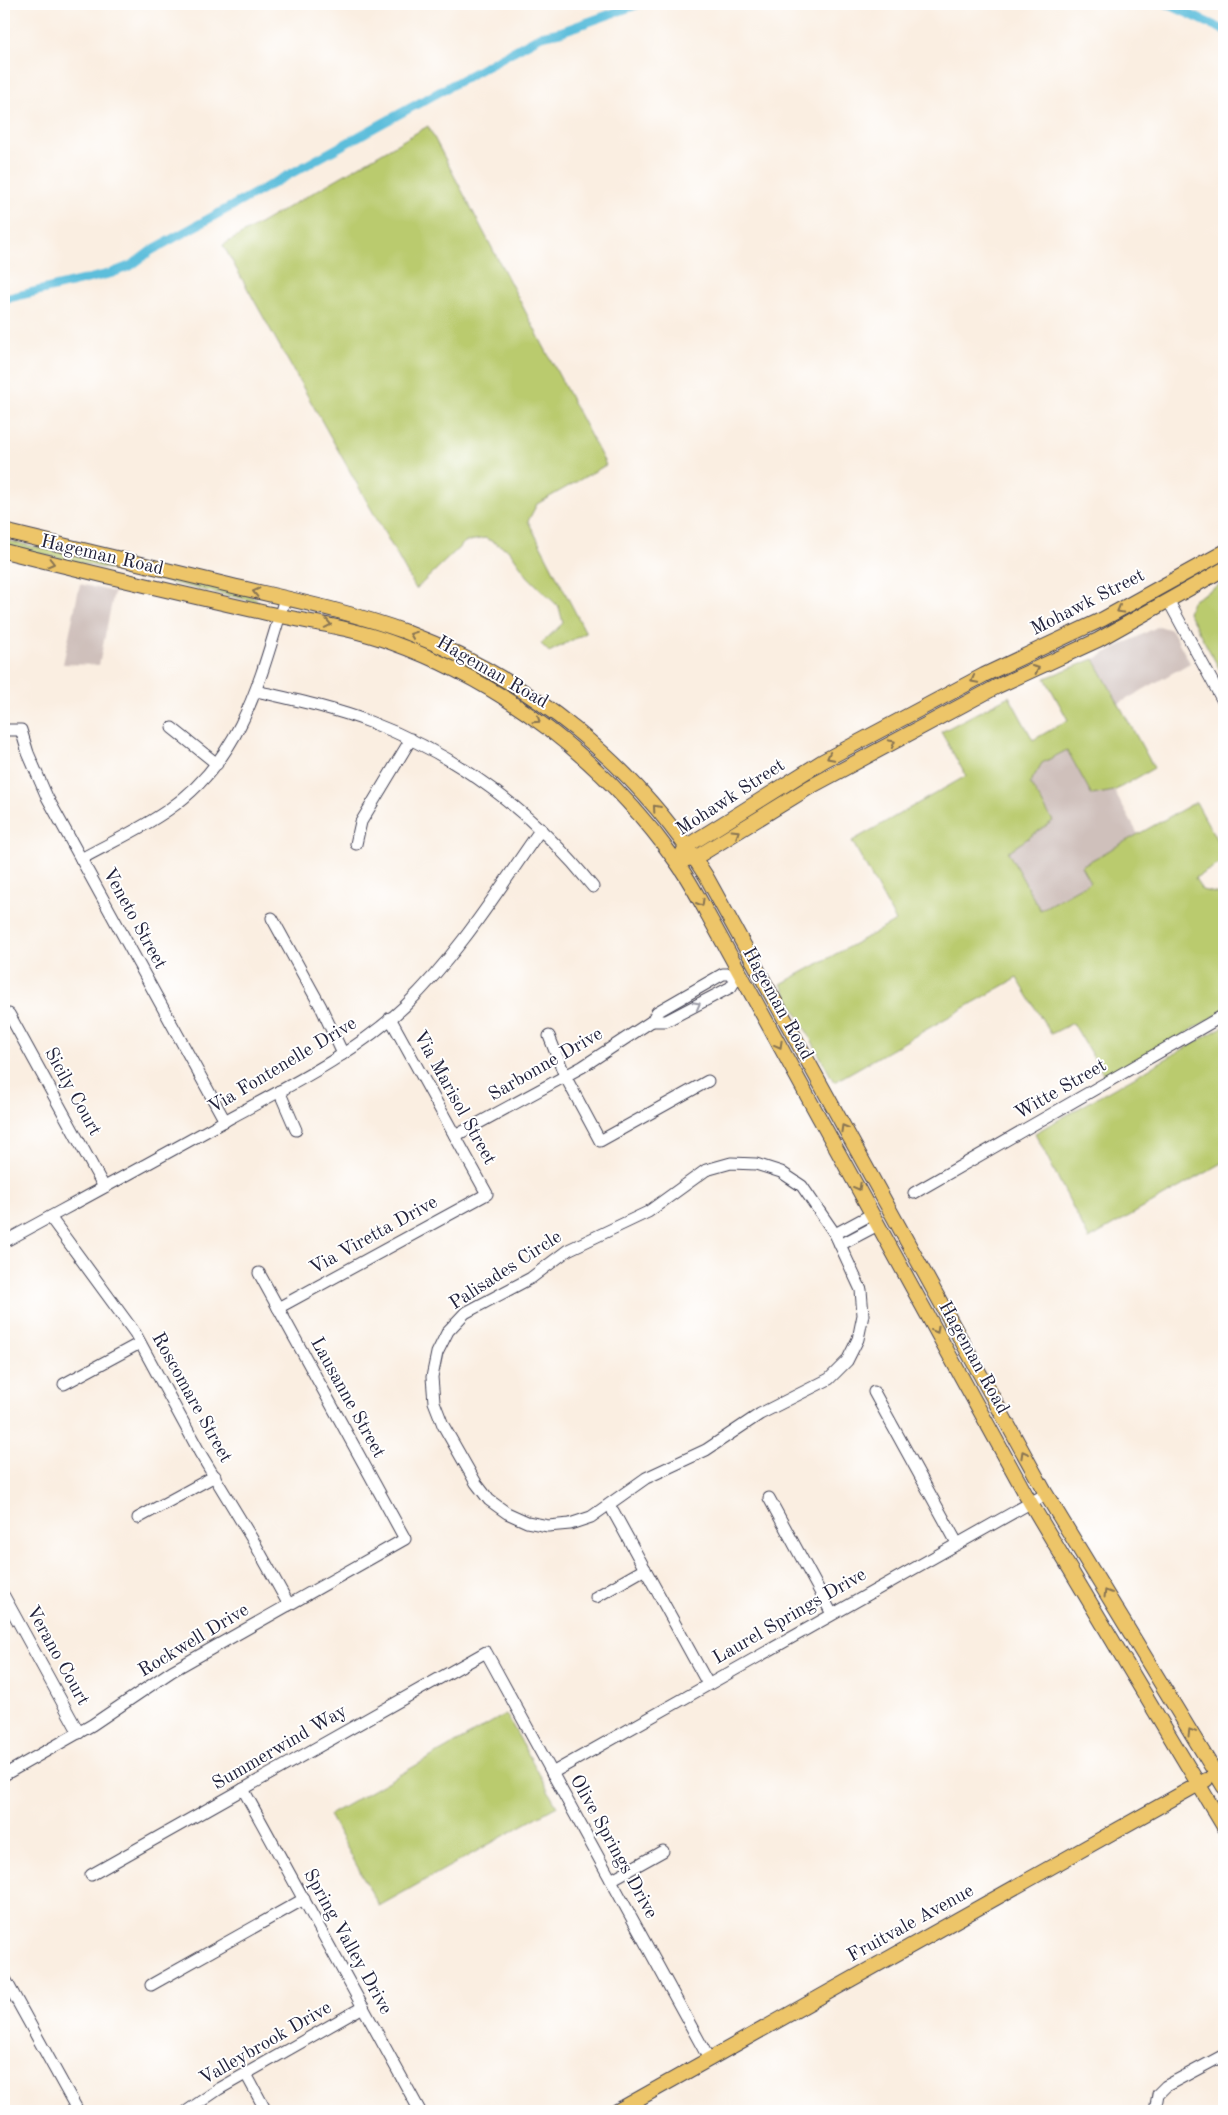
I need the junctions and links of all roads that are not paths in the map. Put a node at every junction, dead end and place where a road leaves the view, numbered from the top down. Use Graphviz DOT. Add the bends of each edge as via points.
graph roads {
  1 [pos="4,531"];
  2 [pos="4,551"];
  3 [pos="1224,552"];
  4 [pos="1224,560"];
  5 [pos="1224,569"];
  6 [pos="285,598"];
  7 [pos="1168,600"];
  8 [pos="280,616"];
  9 [pos="256,691"];
  10 [pos="1224,703"];
  11 [pos="172,728"];
  12 [pos="4,730"];
  13 [pos="411,739"];
  14 [pos="217,764"];
  15 [pos="541,829"];
  16 [pos="356,844"];
  17 [pos="687,846"];
  18 [pos="695,858"];
  19 [pos="82,859"];
  20 [pos="676,861"];
  21 [pos="593,887"];
  22 [pos="272,918"];
  23 [pos="739,974"];
  24 [pos="9,1014"];
  25 [pos="1224,1015"];
  26 [pos="390,1018"];
  27 [pos="549,1036"];
  28 [pos="799,1050"];
  29 [pos="343,1054"];
  30 [pos="565,1076"];
  31 [pos="708,1081"];
  32 [pos="279,1091"];
  33 [pos="225,1121"];
  34 [pos="296,1130"];
  35 [pos="455,1136"];
  36 [pos="104,1187"];
  37 [pos="914,1193"];
  38 [pos="487,1194"];
  39 [pos="50,1217"];
  40 [pos="875,1219"];
  41 [pos="849,1226"];
  42 [pos="835,1234"];
  43 [pos="855,1237"];
  44 [pos="4,1242"];
  45 [pos="840,1245"];
  46 [pos="259,1273"];
  47 [pos="933,1287"];
  48 [pos="278,1308"];
  49 [pos="140,1343"];
  50 [pos="64,1384"];
  51 [pos="874,1392"];
  52 [pos="215,1476"];
  53 [pos="1046,1494"];
  54 [pos="769,1498"];
  55 [pos="1030,1502"];
  56 [pos="613,1511"];
  57 [pos="138,1518"];
  58 [pos="405,1540"];
  59 [pos="957,1543"];
  60 [pos="645,1569"];
  61 [pos="1087,1595"];
  62 [pos="4,1596"];
  63 [pos="596,1597"];
  64 [pos="289,1605"];
  65 [pos="832,1614"];
  66 [pos="486,1652"];
  67 [pos="1150,1665"];
  68 [pos="708,1684"];
  69 [pos="79,1733"];
  70 [pos="1220,1772"];
  71 [pos="552,1773"];
  72 [pos="4,1775"];
  73 [pos="1199,1784"];
  74 [pos="1224,1787"];
  75 [pos="244,1789"];
  76 [pos="1224,1827"];
  77 [pos="663,1850"];
  78 [pos="91,1875"];
  79 [pos="611,1880"];
  80 [pos="304,1899"];
  81 [pos="4,1976"];
  82 [pos="151,1985"];
  83 [pos="363,2008"];
  84 [pos="1224,2055"];
  85 [pos="709,2059"];
  86 [pos="246,2074"];
  87 [pos="78,2111"];
  88 [pos="187,2111"];
  89 [pos="266,2111"];
  90 [pos="420,2111"];
  91 [pos="617,2111"];
  92 [pos="1155,2111"];
  6 -- 1 [label="main road, Hageman Road, one-way"];
  2 -- 8 [label="main road, Hageman Road, one-way"];
  3 -- 17 [label="main road, Mohawk Street, one-way" via="1103,620 984,675 823,761"];
  4 -- 7 [label="main road" via="1177,586"];
  5 -- 7 [label="main road, Mohawk Street"];
  6 -- 8 [label="street"];
  17 -- 6 [label="main road, Hageman Road, one-way" via="615,763 525,692 462,656 405,632"];
  7 -- 10 [label="street"];
  18 -- 7 [label="main road, Mohawk Street, one-way" via="810,787 998,686 1098,640"];
  8 -- 9 [label="street"];
  8 -- 20 [label="main road, Hageman Road, one-way" via="332,624 389,641 482,684 546,726 599,771 628,801"];
  9 -- 13 [label="street" via="345,713"];
  9 -- 14 [label="street" via="239,730"];
  11 -- 14 [label="street"];
  12 -- 19 [label="street, Veneto Street" via="21,730 37,774"];
  13 -- 15 [label="street" via="486,784"];
  13 -- 16 [label="street" via="360,822"];
  14 -- 19 [label="street" via="169,810"];
  15 -- 21 [label="street"];
  15 -- 26 [label="street, Via Fontenelle Drive" via="451,956 429,982"];
  17 -- 18 [label="main road, Hageman Road"];
  17 -- 20 [label="main road, Mohawk Street"];
  18 -- 20 [label="main road, Mohawk Street"];
  18 -- 28 [label="main road, Hageman Road"];
  19 -- 33 [label="street, Veneto Street"];
  20 -- 23 [label="main road, Hageman Road, one-way"];
  22 -- 29 [label="street"];
  23 -- 28 [label="main road" via="750,976 779,1027"];
  23 -- 30 [label="street, Sarbonne Drive" via="731,987 666,1021 652,1021"];
  23 -- 40 [label="main road, Hageman Road, one-way"];
  24 -- 36 [label="street, Sicily Court"];
  25 -- 37 [label="street, Witte Street"];
  26 -- 29 [label="street, Via Fontenelle Drive"];
  26 -- 35 [label="street, Via Marisol Street"];
  27 -- 30 [label="street"];
  47 -- 28 [label="main road, Hageman Road, one-way"];
  29 -- 32 [label="street, Via Fontenelle Drive"];
  30 -- 31 [label="street" via="600,1140"];
  30 -- 35 [label="street, Sarbonne Drive"];
  32 -- 33 [label="street, Via Fontenelle Drive"];
  32 -- 34 [label="street"];
  33 -- 36 [label="street, Via Fontenelle Drive"];
  35 -- 38 [label="street, Via Marisol Street"];
  36 -- 39 [label="street, Via Fontenelle Drive"];
  38 -- 48 [label="street, Via Viretta Drive"];
  39 -- 44 [label="street, Via Fontenelle Drive"];
  39 -- 49 [label="street, Roscomare Street" via="124,1315"];
  40 -- 41 [label="street"];
  40 -- 43 [label="street"];
  40 -- 47 [label="main road" via="888,1226 918,1279"];
  40 -- 55 [label="main road, Hageman Road, one-way"];
  41 -- 42 [label="street"];
  41 -- 43 [label="street"];
  42 -- 45 [label="street, Palisades Circle"];
  42 -- 45 [label="street, Palisades Circle" via="802,1186 780,1172 756,1164 731,1164 706,1170 648,1212 587,1239 531,1278 465,1313 448,1331 435,1361 432,1377 434,1402 443,1425 489,1500 507,1513 527,1522 548,1526 570,1524 591,1516 646,1478 706,1450 760,1414 829,1379 846,1362 858,1339 863,1315 861,1290"];
  43 -- 45 [label="street"];
  46 -- 48 [label="street, Lausanne Street"];
  53 -- 47 [label="main road, Hageman Road, one-way"];
  48 -- 58 [label="street, Lausanne Street"];
  49 -- 50 [label="street"];
  49 -- 52 [label="street, Roscomare Street"];
  51 -- 59 [label="street"];
  52 -- 57 [label="street"];
  52 -- 64 [label="street, Roscomare Street"];
  53 -- 55 [label="street, Laurel Springs Drive"];
  67 -- 53 [label="main road, Hageman Road, one-way"];
  54 -- 65 [label="street"];
  55 -- 59 [label="street, Laurel Springs Drive"];
  55 -- 61 [label="main road, Hageman Road"];
  56 -- 60 [label="street"];
  58 -- 64 [label="street, Rockwell Drive"];
  59 -- 65 [label="street, Laurel Springs Drive"];
  60 -- 63 [label="street"];
  60 -- 68 [label="street"];
  61 -- 67 [label="main road" via="1096,1601 1121,1643"];
  61 -- 73 [label="main road, Hageman Road"];
  62 -- 69 [label="street, Verano Court"];
  64 -- 69 [label="street, Rockwell Drive" via="172,1671"];
  65 -- 68 [label="street, Laurel Springs Drive"];
  66 -- 71 [label="street, Olive Springs Drive"];
  66 -- 75 [label="street, Summerwind Way"];
  70 -- 67 [label="main road, Hageman Road, one-way"];
  68 -- 71 [label="street, Laurel Springs Drive"];
  69 -- 72 [label="street, Rockwell Drive"];
  70 -- 73 [label="main road, Fruitvale Avenue"];
  70 -- 74 [label="main road, Hageman Road"];
  71 -- 79 [label="street, Olive Springs Drive"];
  73 -- 76 [label="main road, Hageman Road"];
  73 -- 85 [label="main road, Fruitvale Avenue"];
  75 -- 78 [label="street, Summerwind Way"];
  75 -- 80 [label="street, Spring Valley Drive"];
  77 -- 79 [label="street"];
  79 -- 85 [label="street, Olive Springs Drive"];
  80 -- 82 [label="street"];
  80 -- 83 [label="street, Spring Valley Drive"];
  81 -- 87 [label="street"];
  83 -- 86 [label="street, Valleybrook Drive"];
  83 -- 90 [label="street, Spring Valley Drive"];
  84 -- 92 [label="street" via="1166,2086 1158,2094"];
  85 -- 91 [label="main road, Fruitvale Avenue"];
  86 -- 88 [label="street, Valleybrook Drive"];
  86 -- 89 [label="street"];
}
